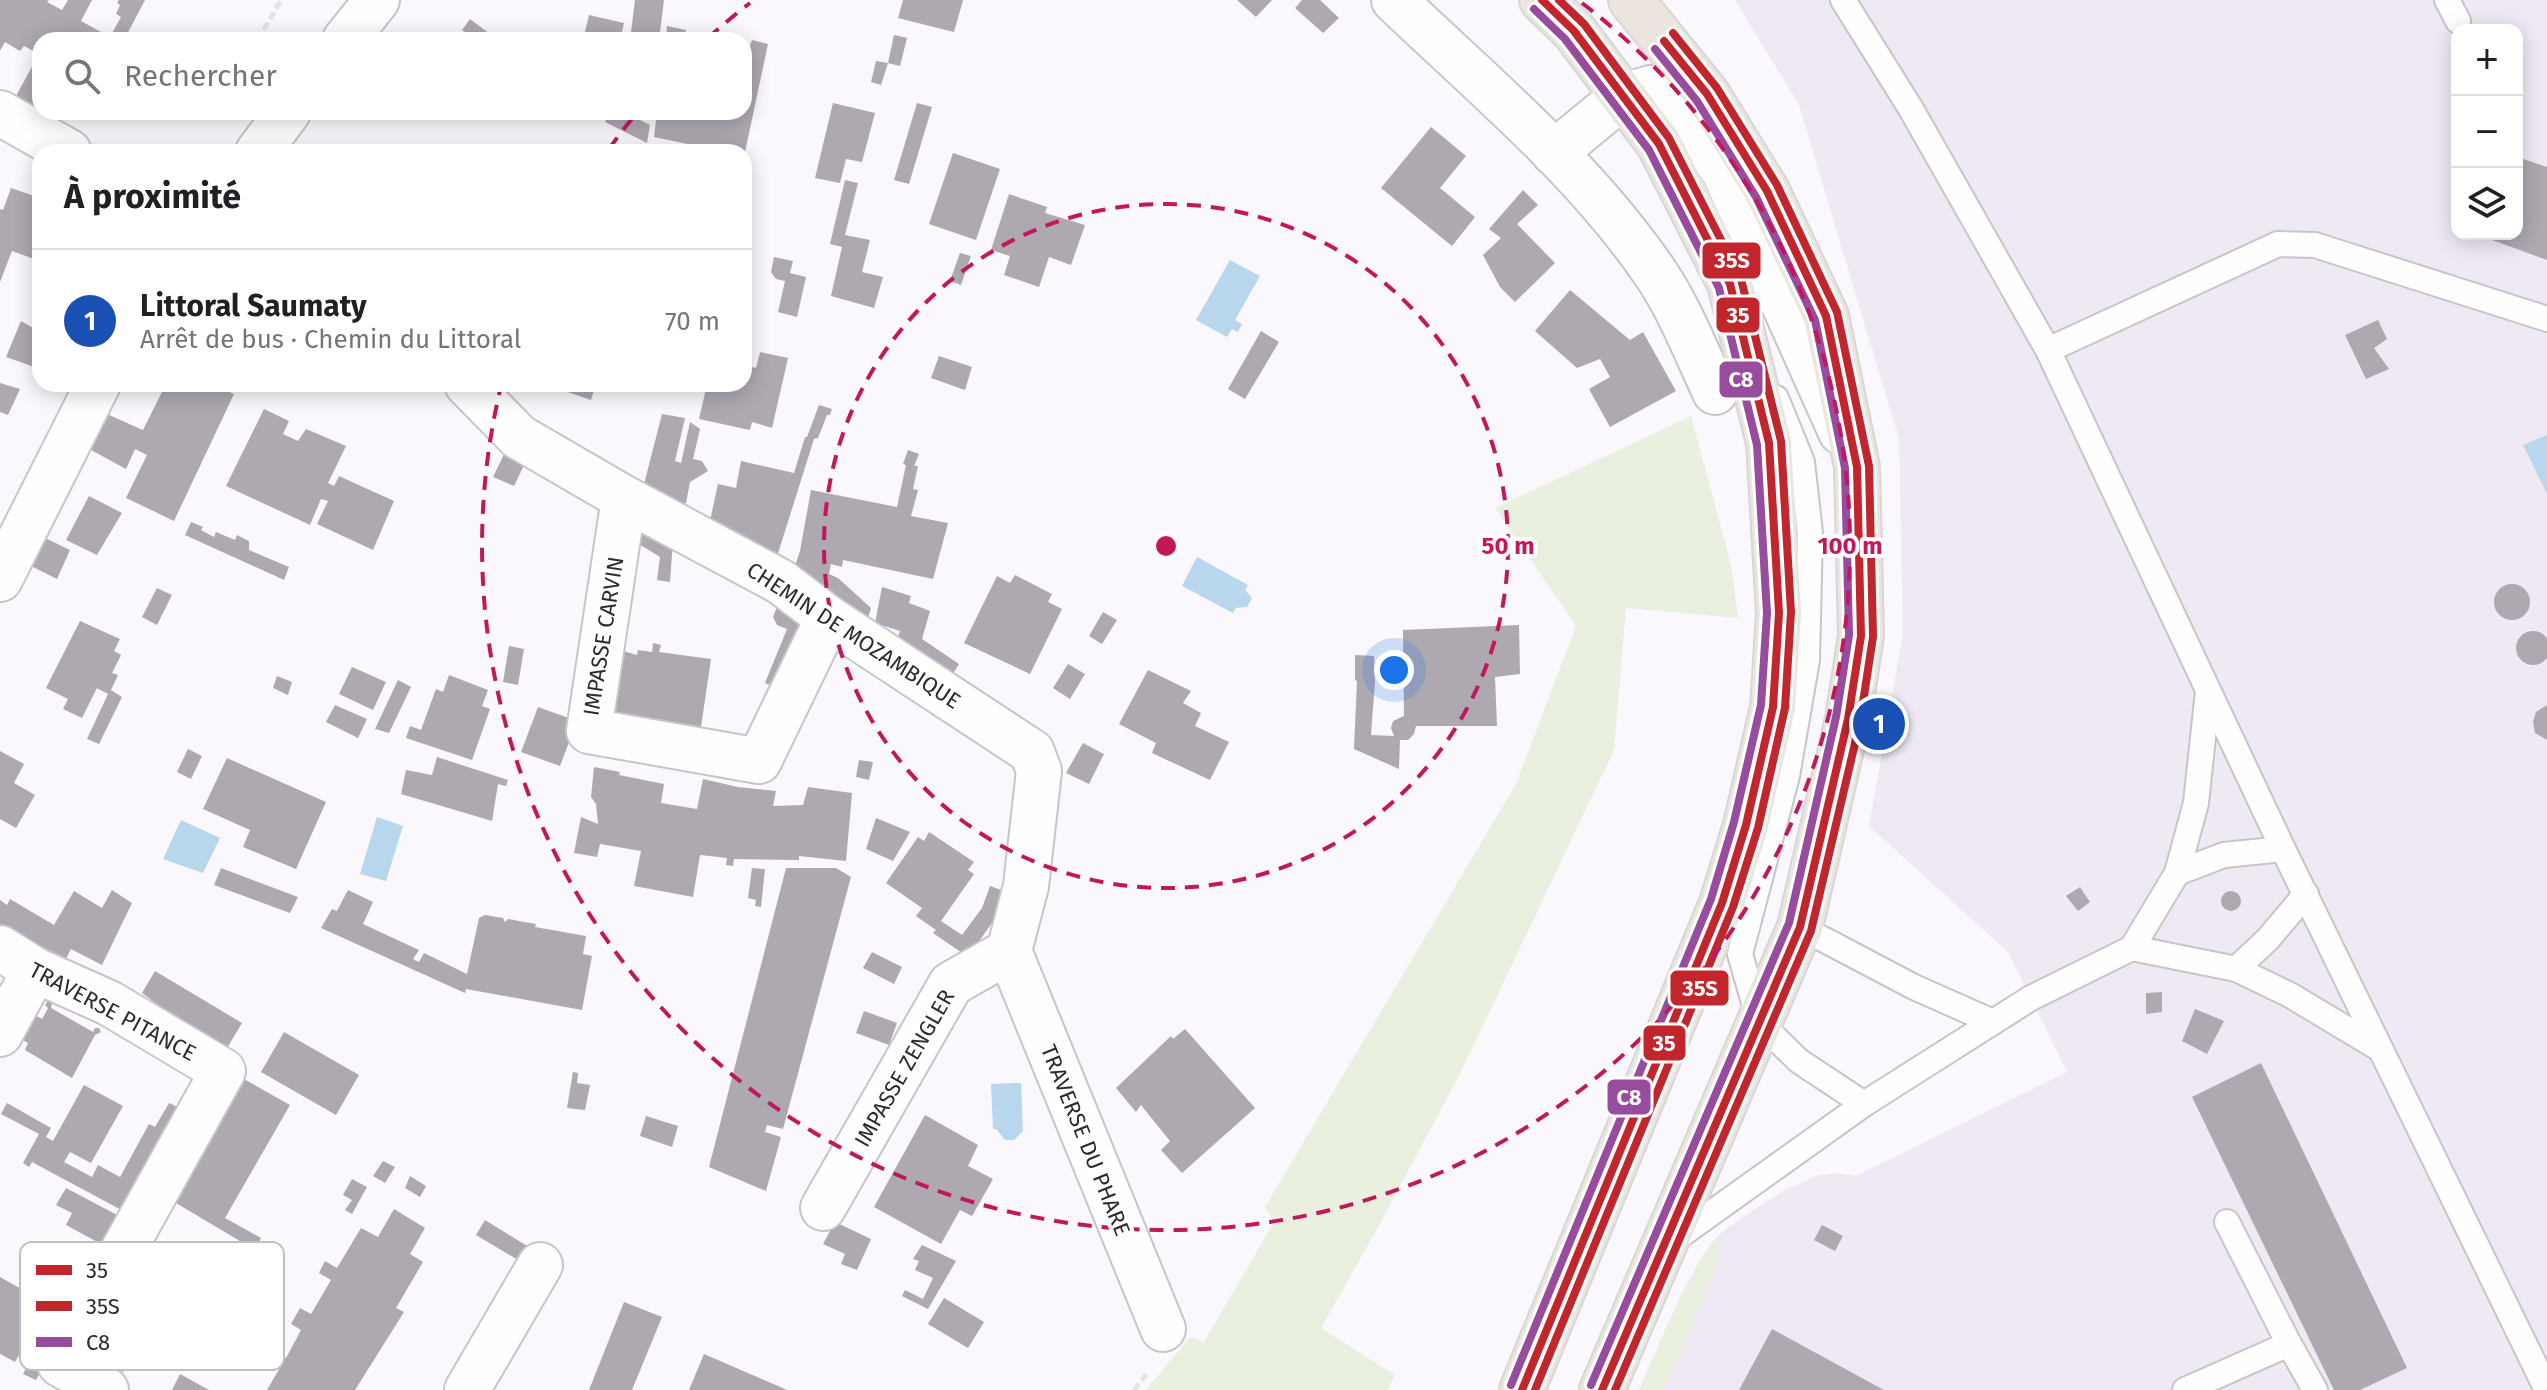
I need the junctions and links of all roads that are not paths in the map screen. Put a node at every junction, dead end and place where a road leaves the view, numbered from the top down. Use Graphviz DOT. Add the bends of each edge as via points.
graph roads {
  1 [pos="377,0"];
  2 [pos="1394,0"];
  3 [pos="1542,0"];
  4 [pos="1631,0"];
  5 [pos="1843,0"];
  6 [pos="351,32"];
  7 [pos="1623,96"];
  8 [pos="0,113"];
  9 [pos="282,120"];
  10 [pos="55,144"];
  11 [pos="264,144"];
  12 [pos="1554,153"];
  13 [pos="1730,284"];
  14 [pos="2547,319"];
  15 [pos="2048,350"];
  16 [pos="94,392"];
  17 [pos="475,392"];
  18 [pos="1715,392"];
  19 [pos="1857,467"];
  20 [pos="624,498"];
  21 [pos="0,579"];
  22 [pos="828,618"];
  23 [pos="2208,689"];
  24 [pos="2283,849"];
  25 [pos="2177,873"];
  26 [pos="2306,894"];
  27 [pos="1800,927"];
  28 [pos="2132,948"];
  29 [pos="1009,951"];
  30 [pos="17,959"];
  31 [pos="2236,969"];
  32 [pos="1993,1022"];
  33 [pos="1760,1023"];
  34 [pos="0,1034"];
  35 [pos="2380,1049"];
  36 [pos="1864,1104"];
  37 [pos="823,1208"];
  38 [pos="2227,1222"];
  39 [pos="128,1242"];
  40 [pos="1665,1246"];
  41 [pos="540,1265"];
  42 [pos="1163,1329"];
  43 [pos="2289,1344"];
  44 [pos="71,1370"];
  45 [pos="106,1390"];
  46 [pos="467,1390"];
  47 [pos="1522,1390"];
  48 [pos="1602,1390"];
  49 [pos="2185,1390"];
  50 [pos="2315,1390"];
  51 [pos="2547,1390"];
  1 -- 6 [label="street"];
  2 -- 12 [label="street"];
  3 -- 7 [label="main road" via="1574,31"];
  4 -- 19 [label="main road" via="1707,94 1767,191 1826,316"];
  5 -- 15 [label="lane"];
  7 -- 12 [label="street"];
  7 -- 13 [label="main road" via="1659,144"];
  7 -- 19 [label="street" via="1651,88 1687,119 1724,171"];
  8 -- 10 [label="street"];
  9 -- 11 [label="street"];
  12 -- 18 [label="street" via="1610,211 1661,281"];
  13 -- 33 [label="lane" via="1802,462 1810,533 1807,660 1800,703 1787,776 1740,954"];
  13 -- 47 [label="main road" via="1769,443 1779,613 1773,707 1722,903"];
  14 -- 15 [label="lane" via="2315,245 2278,244"];
  15 -- 23 [label="lane"];
  16 -- 21 [label="street"];
  17 -- 20 [label="street, CHEMIN DE MOZAMBIQUE" via="519,437"];
  19 -- 27 [label="main road" via="1861,636 1848,719"];
  20 -- 22 [label="street, CHEMIN DE MOZAMBIQUE" via="781,582"];
  20 -- 22 [label="street, IMPASSE CARVIN" via="589,731 759,761"];
  22 -- 29 [label="street, CHEMIN DE MOZAMBIQUE" via="1032,752 1039,771 1026,886"];
  23 -- 24 [label="lane"];
  23 -- 25 [label="lane" via="2196,803"];
  24 -- 25 [label="lane" via="2224,855"];
  24 -- 26 [label="lane"];
  25 -- 28 [label="lane"];
  26 -- 31 [label="lane"];
  26 -- 35 [label="lane"];
  27 -- 32 [label="lane"];
  27 -- 33 [label="main road"];
  28 -- 31 [label="lane"];
  28 -- 32 [label="lane"];
  29 -- 37 [label="street, IMPASSE ZENGLER" via="951,984"];
  29 -- 42 [label="street, TRAVERSE DU PHARE"];
  30 -- 34 [label="street"];
  30 -- 39 [label="street, TRAVERSE PITANCE" via="109,1003 223,1071"];
  31 -- 35 [label="lane"];
  32 -- 36 [label="lane"];
  33 -- 36 [label="lane" via="1799,1061"];
  33 -- 40 [label="main road"];
  35 -- 51 [label="lane"];
  36 -- 40 [label="lane"];
  38 -- 43 [label="lane"];
  40 -- 48 [label="main road"];
  41 -- 46 [label="street"];
  43 -- 49 [label="lane"];
  43 -- 50 [label="lane"];
  44 -- 45 [label="street, TRAVERSE PITANCE"];
}
